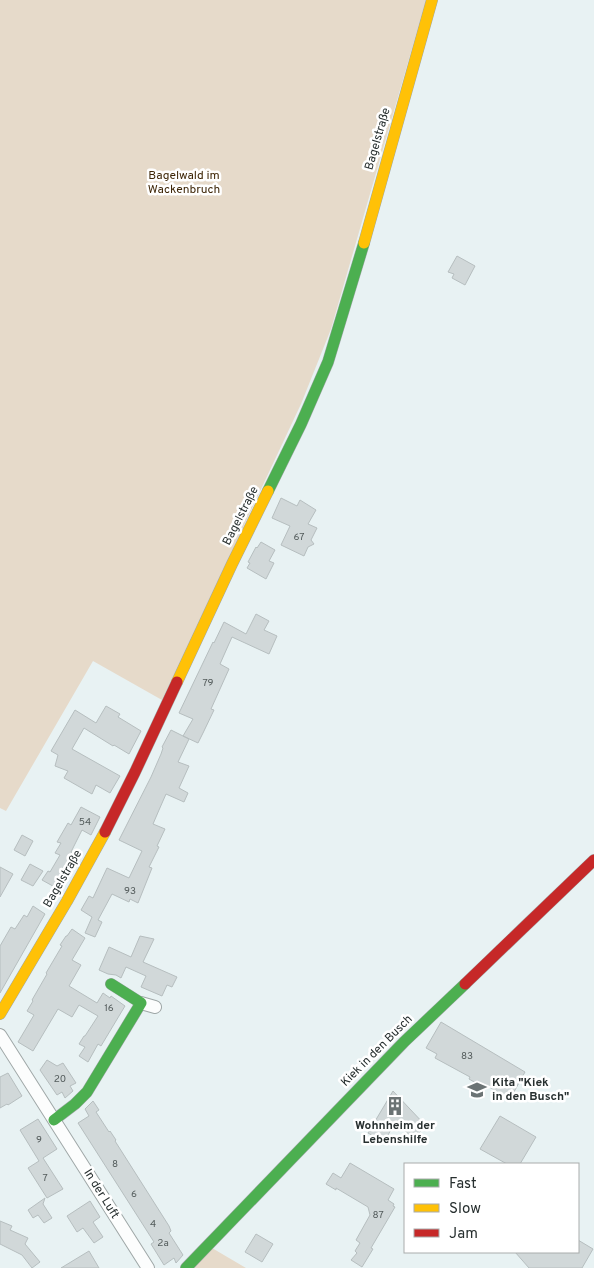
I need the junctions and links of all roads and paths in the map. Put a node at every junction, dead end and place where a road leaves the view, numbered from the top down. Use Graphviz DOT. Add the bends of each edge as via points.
graph roads {
  1 [pos="432,0"];
  2 [pos="594,860"];
  3 [pos="112,984"];
  4 [pos="141,1003"];
  5 [pos="155,1007"];
  6 [pos="0,1014"];
  7 [pos="0,1035"];
  8 [pos="54,1120"];
  9 [pos="148,1268"];
  10 [pos="186,1268"];
  1 -- 6 [label="street, Bagelstraße" via="328,362 131,780 89,862"];
  2 -- 10 [label="street, Kiek in den Busch" via="404,1042"];
  3 -- 4 [label="street"];
  4 -- 5 [label="street"];
  4 -- 8 [label="street" via="87,1092"];
  7 -- 8 [label="street, In der Luft"];
  8 -- 9 [label="street, In der Luft"];
}
